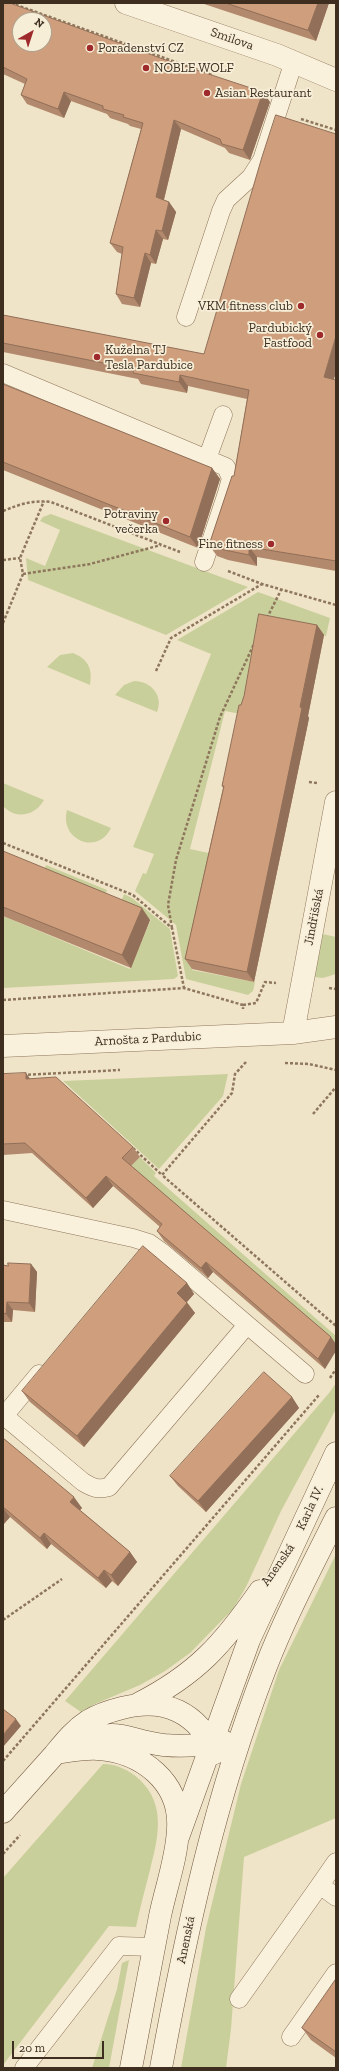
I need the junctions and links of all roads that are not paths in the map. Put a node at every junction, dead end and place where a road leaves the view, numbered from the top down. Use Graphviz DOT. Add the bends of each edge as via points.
graph roads {
  1 [pos="126,3"];
  2 [pos="294,61"];
  3 [pos="336,80"];
  4 [pos="186,317"];
  5 [pos="3,373"];
  6 [pos="223,415"];
  7 [pos="206,459"];
  8 [pos="204,562"];
  9 [pos="336,802"];
  10 [pos="293,1033"];
  11 [pos="333,1034"];
  12 [pos="3,1046"];
  13 [pos="3,1210"];
  14 [pos="247,1325"];
  15 [pos="49,1362"];
  16 [pos="305,1374"];
  17 [pos="4,1415"];
  18 [pos="336,1454"];
  19 [pos="336,1518"];
  20 [pos="295,1540"];
  21 [pos="136,1704"];
  22 [pos="246,1724"];
  23 [pos="210,1743"];
  24 [pos="56,1753"];
  25 [pos="3,1812"];
  26 [pos="217,1814"];
  27 [pos="177,1840"];
  28 [pos="336,1862"];
  29 [pos="320,1885"];
  30 [pos="336,1897"];
  31 [pos="154,1947"];
  32 [pos="336,1973"];
  33 [pos="239,1999"];
  34 [pos="291,2037"];
  35 [pos="24,2068"];
  36 [pos="131,2068"];
  37 [pos="161,2068"];
  1 -- 2 [label="street, Smilova"];
  2 -- 3 [label="street, Smilova"];
  2 -- 4 [label="lane" via="262,160 257,170 234,191 221,211"];
  5 -- 7 [label="lane"];
  6 -- 7 [label="lane"];
  7 -- 8 [label="lane" via="226,467 231,478"];
  9 -- 10 [label="street, Jindřišská"];
  10 -- 11 [label="street, Arnošta z Pardubic"];
  10 -- 12 [label="street, Arnošta z Pardubic"];
  13 -- 14 [label="lane" via="133,1238 144,1249 163,1253"];
  14 -- 16 [label="lane"];
  14 -- 17 [label="lane" via="109,1487 92,1488 83,1482"];
  15 -- 17 [label="lane"];
  18 -- 20 [label="street, Karla IV."];
  19 -- 22 [label="street, Anenská" via="279,1637"];
  20 -- 21 [label="street, Anenská" via="237,1624 219,1645 193,1671"];
  20 -- 23 [label="street, Anenská" via="249,1640"];
  21 -- 23 [label="street, Anenská" via="160,1705 180,1712 194,1721"];
  21 -- 24 [label="street, Anenská" via="107,1712 88,1721"];
  22 -- 23 [label="street" via="229,1738"];
  22 -- 26 [label="street, Anenská"];
  23 -- 24 [label="street, Anenská" via="166,1745 105,1734"];
  23 -- 26 [label="street, Anenská" via="215,1754 219,1781"];
  23 -- 27 [label="street, Anenská"];
  24 -- 25 [label="street, Anenská"];
  24 -- 27 [label="street, Anenská" via="99,1749 118,1752 145,1763 161,1776 172,1793 178,1816"];
  26 -- 37 [label="street, Anenská" via="202,1866"];
  27 -- 31 [label="street, Anenská"];
  28 -- 29 [label="lane"];
  29 -- 30 [label="lane"];
  29 -- 33 [label="lane"];
  31 -- 35 [label="lane" via="119,1946"];
  31 -- 36 [label="street, Anenská"];
  32 -- 34 [label="lane"];
}
